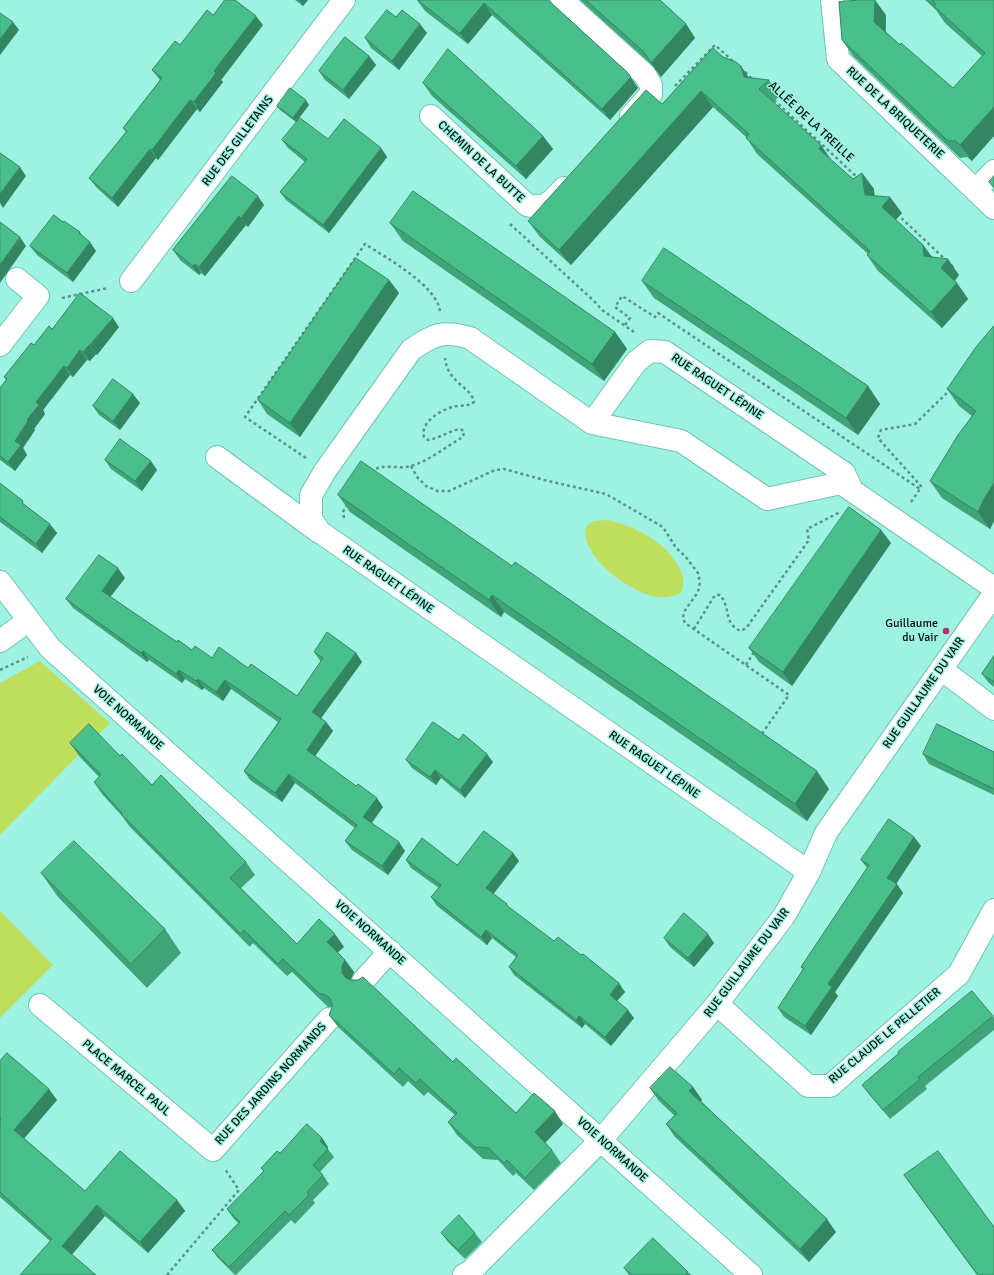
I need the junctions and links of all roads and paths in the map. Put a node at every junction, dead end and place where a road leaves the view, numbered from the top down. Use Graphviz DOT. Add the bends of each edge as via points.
graph roads {
  1 [pos="344,0"];
  2 [pos="562,0"];
  3 [pos="832,0"];
  4 [pos="738,66"];
  5 [pos="744,71"];
  6 [pos="755,82"];
  7 [pos="651,90"];
  8 [pos="772,98"];
  9 [pos="431,116"];
  10 [pos="618,129"];
  11 [pos="994,171"];
  12 [pos="575,176"];
  13 [pos="864,183"];
  14 [pos="976,190"];
  15 [pos="518,197"];
  16 [pos="994,208"];
  17 [pos="892,210"];
  18 [pos="955,269"];
  19 [pos="17,279"];
  20 [pos="131,281"];
  21 [pos="38,296"];
  22 [pos="625,325"];
  23 [pos="442,334"];
  24 [pos="0,345"];
  25 [pos="665,352"];
  26 [pos="955,385"];
  27 [pos="592,423"];
  28 [pos="216,457"];
  29 [pos="411,466"];
  30 [pos="325,471"];
  31 [pos="368,475"];
  32 [pos="920,489"];
  33 [pos="351,499"];
  34 [pos="848,500"];
  35 [pos="345,520"];
  36 [pos="898,522"];
  37 [pos="320,532"];
  38 [pos="0,582"];
  39 [pos="994,588"];
  40 [pos="994,594"];
  41 [pos="29,620"];
  42 [pos="694,629"];
  43 [pos="0,641"];
  44 [pos="50,648"];
  45 [pos="755,652"];
  46 [pos="746,665"];
  47 [pos="941,669"];
  48 [pos="0,670"];
  49 [pos="994,709"];
  50 [pos="759,737"];
  51 [pos="809,872"];
  52 [pos="994,910"];
  53 [pos="390,950"];
  54 [pos="363,981"];
  55 [pos="718,1004"];
  56 [pos="40,1005"];
  57 [pos="329,1019"];
  58 [pos="602,1140"];
  59 [pos="213,1150"];
  60 [pos="167,1275"];
  61 [pos="464,1275"];
  62 [pos="751,1275"];
  1 -- 20 [label="street, RUE DES GILLETAINS"];
  2 -- 7 [label="street" via="645,75"];
  3 -- 14 [label="street, RUE DE LA BRIQUETERIE" via="838,59"];
  4 -- 7 [label="path" via="715,45 676,86"];
  5 -- 6 [label="path, ALLÉE DE LA TREILLE"];
  7 -- 10 [label="street"];
  8 -- 13 [label="path, ALLÉE DE LA TREILLE"];
  9 -- 15 [label="street, CHEMIN DE LA BUTTE"];
  11 -- 14 [label="street"];
  12 -- 15 [label="street, CHEMIN DE LA BUTTE" via="548,205 527,205"];
  14 -- 16 [label="street, RUE DE LA BRIQUETERIE"];
  15 -- 22 [label="path" via="501,216 602,310"];
  17 -- 18 [label="path"];
  19 -- 21 [label="street"];
  20 -- 21 [label="path" via="100,291 57,299"];
  21 -- 24 [label="street"];
  22 -- 25 [label="path"];
  22 -- 32 [label="path" via="630,318 615,307 622,296 655,317 658,313"];
  23 -- 27 [label="street, RUE RAGUET LÉPINE" via="470,338"];
  23 -- 29 [label="path" via="448,372 470,393 474,402 445,410 424,426 422,432 428,440 454,430 464,431 463,436"];
  23 -- 30 [label="street, RUE RAGUET LÉPINE" via="426,340 411,350"];
  23 -- 30 [label="path" via="439,304 419,280 365,244 245,417"];
  25 -- 27 [label="street, RUE RAGUET LÉPINE" via="650,351 636,362"];
  25 -- 34 [label="street, RUE RAGUET LÉPINE" via="844,473"];
  26 -- 32 [label="path" via="915,424 882,430 878,438 922,486"];
  27 -- 34 [label="street, RUE RAGUET LÉPINE" via="681,440 767,499 841,483"];
  28 -- 37 [label="street"];
  29 -- 31 [label="path" via="381,468"];
  29 -- 42 [label="path" via="417,477 436,491 449,491 495,470 504,469 606,494 663,527 676,548 698,573 698,592 684,612 683,618 685,623"];
  30 -- 37 [label="street, RUE RAGUET LÉPINE" via="311,495 311,519"];
  32 -- 36 [label="path"];
  33 -- 35 [label="path" via="343,512 342,517"];
  34 -- 36 [label="street, RUE RAGUET LÉPINE"];
  34 -- 42 [label="path" via="807,529 809,540 747,627 741,632 734,629 724,599 720,595 715,595"];
  36 -- 39 [label="street, RUE RAGUET LÉPINE"];
  37 -- 51 [label="street, RUE RAGUET LÉPINE"];
  38 -- 41 [label="street, VOIE NORMANDE"];
  40 -- 47 [label="street, RUE GUILLAUME DU VAIR"];
  41 -- 43 [label="street"];
  41 -- 44 [label="street, VOIE NORMANDE"];
  42 -- 46 [label="path"];
  44 -- 48 [label="path"];
  44 -- 53 [label="street, VOIE NORMANDE"];
  45 -- 46 [label="path"];
  46 -- 50 [label="path" via="789,695"];
  47 -- 49 [label="street"];
  47 -- 51 [label="street, RUE GUILLAUME DU VAIR" via="826,833"];
  51 -- 55 [label="street, RUE GUILLAUME DU VAIR" via="784,916"];
  52 -- 55 [label="street, RUE CLAUDE LE PELLETIER" via="959,974 830,1086 808,1086"];
  53 -- 54 [label="street"];
  53 -- 58 [label="street, VOIE NORMANDE"];
  55 -- 58 [label="street, RUE GUILLAUME DU VAIR"];
  56 -- 59 [label="street, PLACE MARCEL PAUL"];
  57 -- 59 [label="street, RUE DES JARDINS NORMANDS"];
  58 -- 61 [label="street, RUE GUILLAUME DU VAIR" via="471,1271"];
  58 -- 62 [label="street, VOIE NORMANDE"];
  59 -- 60 [label="path" via="239,1190"];
}
